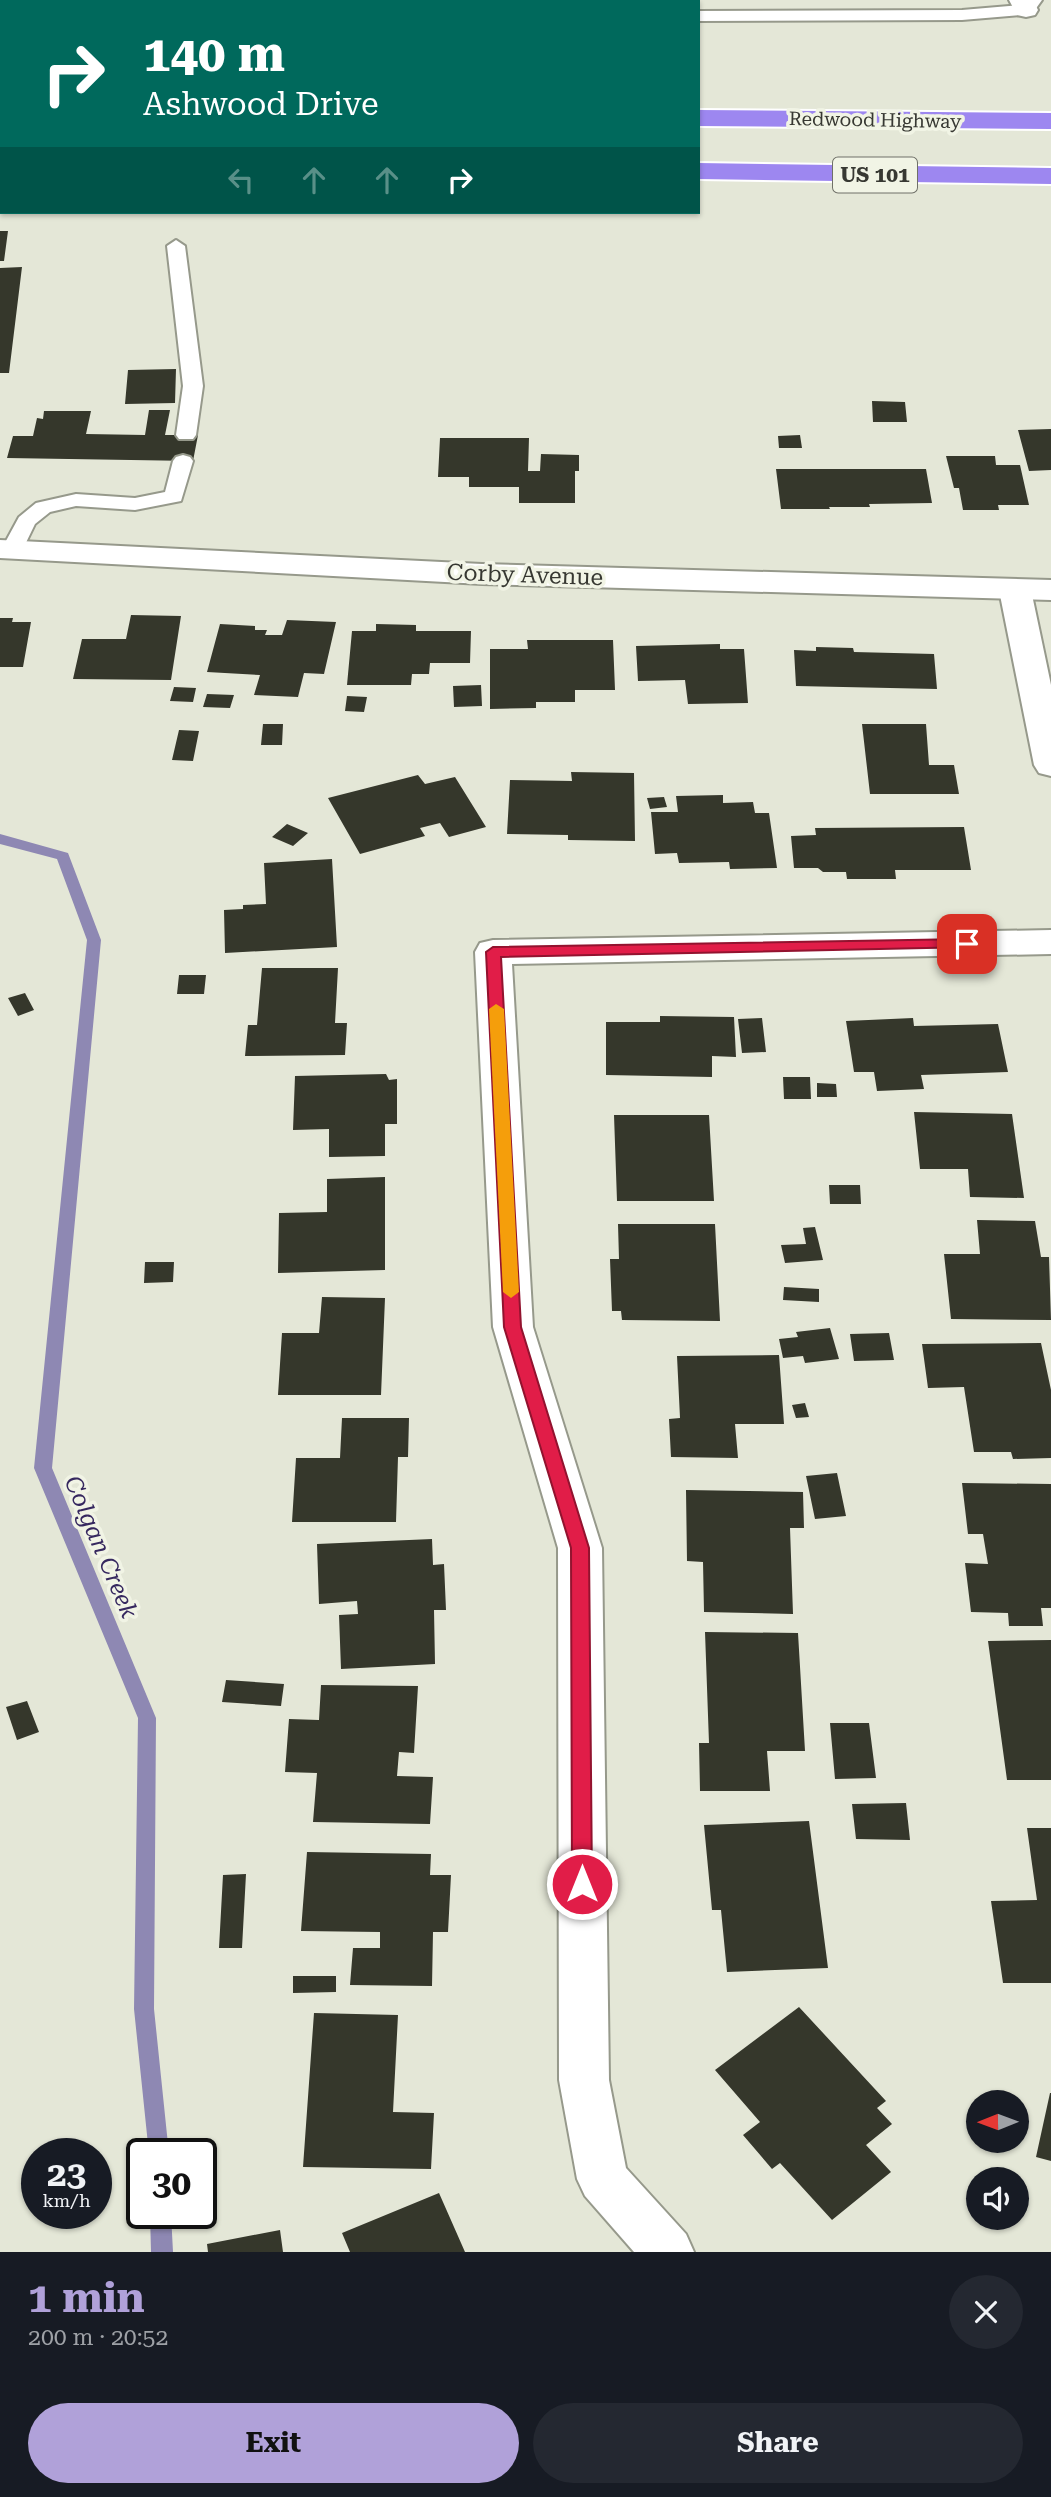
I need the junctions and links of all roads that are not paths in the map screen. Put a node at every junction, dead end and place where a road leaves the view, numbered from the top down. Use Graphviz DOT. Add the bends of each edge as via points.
graph roads {
  1 [pos="1027,3"];
  2 [pos="700,16"];
  3 [pos="700,118"];
  4 [pos="1051,121"];
  5 [pos="700,171"];
  6 [pos="1051,176"];
  7 [pos="176,246"];
  8 [pos="186,435"];
  9 [pos="183,461"];
  10 [pos="6,550"];
  11 [pos="1015,590"];
  12 [pos="1051,590"];
  13 [pos="1051,765"];
  14 [pos="1051,943"];
  15 [pos="668,2252"];
  1 -- 2 [label="lane" via="962,15"];
  3 -- 4 [label="highway, Redwood Highway"];
  5 -- 6 [label="highway, US 101"];
  7 -- 8 [label="lane" via="193,386"];
  9 -- 10 [label="lane" via="174,497 135,504 76,500 43,508 26,520"];
  10 -- 11 [label="street, Corby Avenue" via="482,574"];
  11 -- 12 [label="street, Corby Avenue"];
  11 -- 13 [label="street"];
  14 -- 15 [label="street" via="493,952 513,1327 580,1548 584,2080 603,2179"];
}
